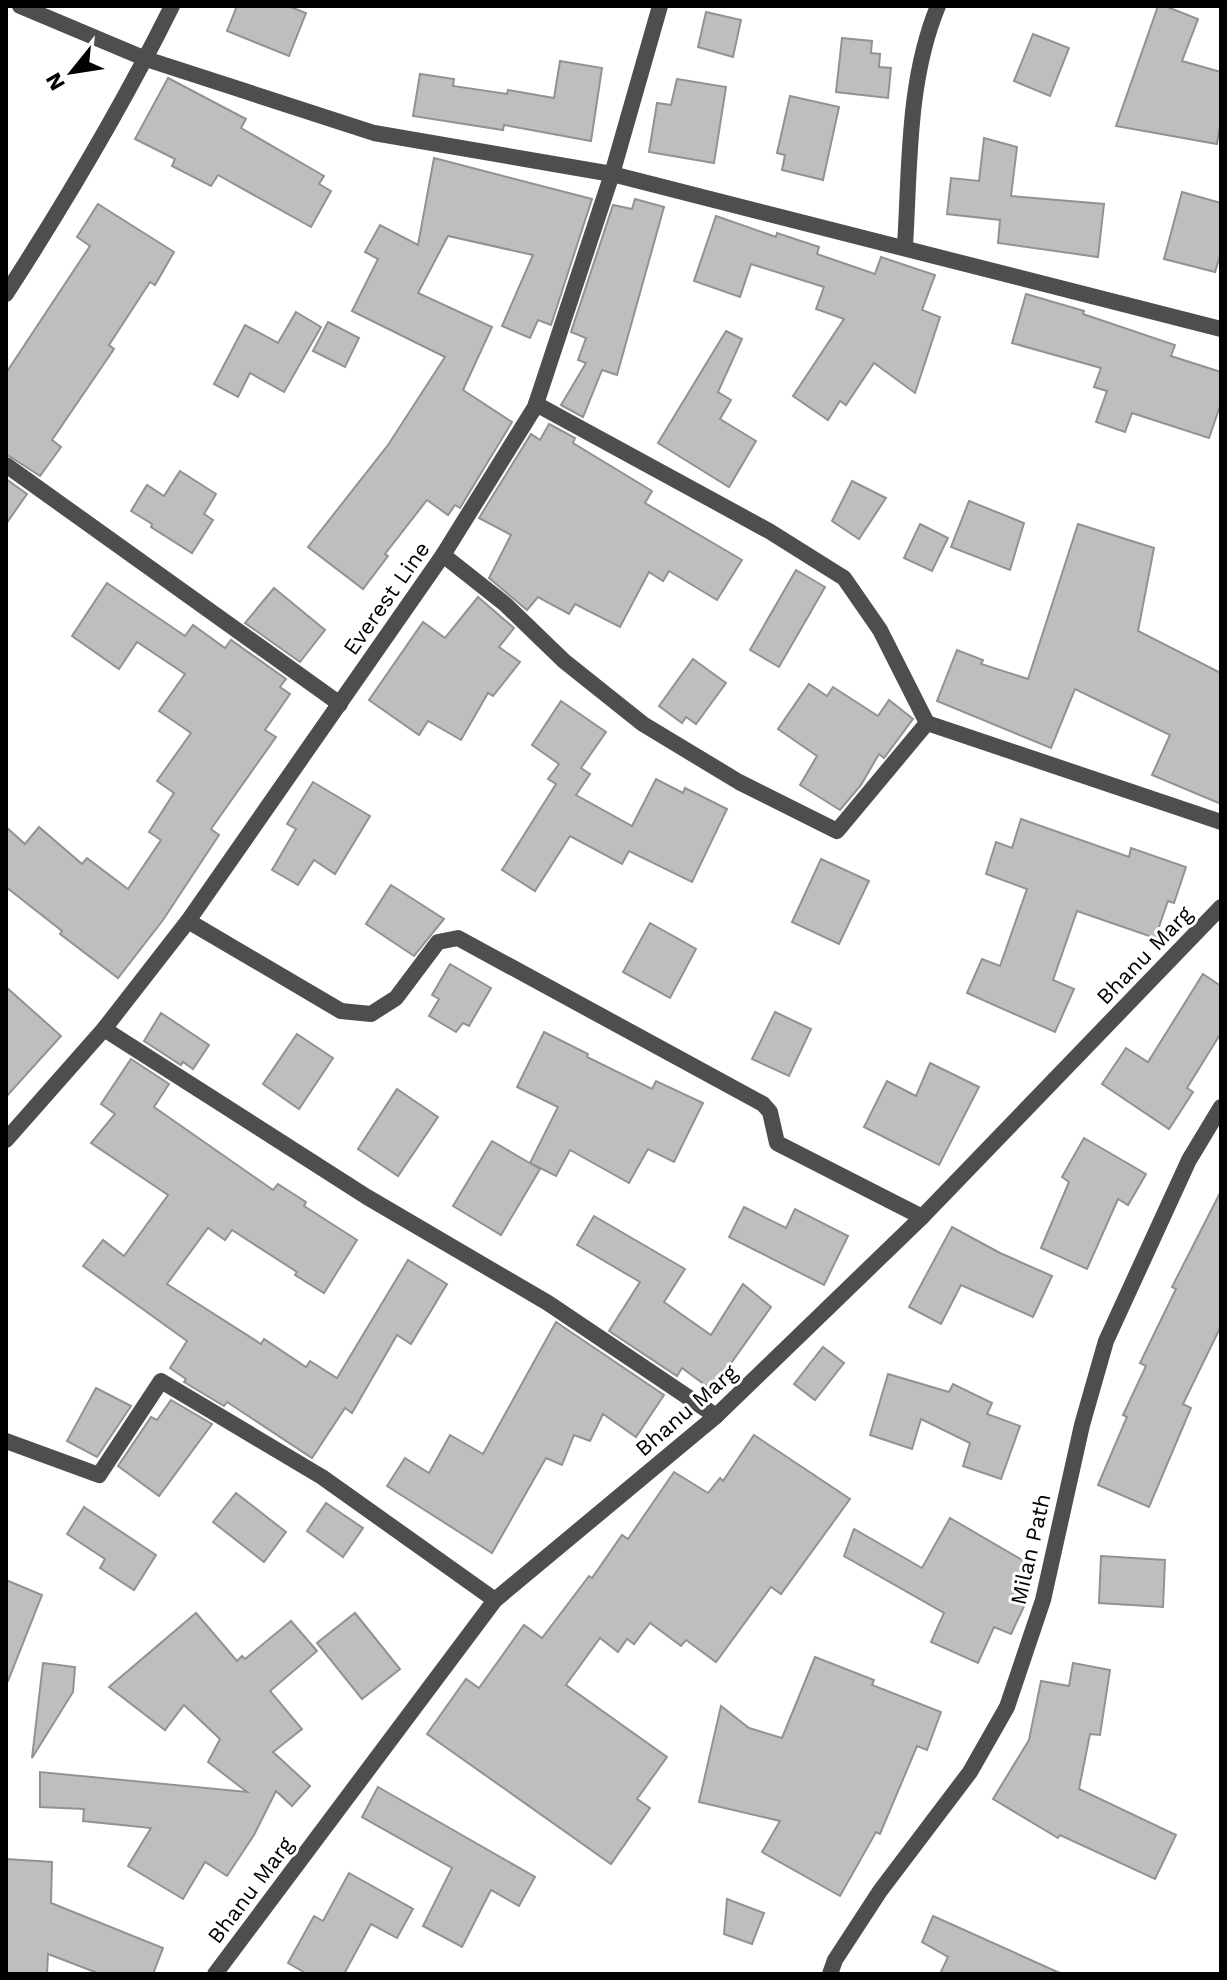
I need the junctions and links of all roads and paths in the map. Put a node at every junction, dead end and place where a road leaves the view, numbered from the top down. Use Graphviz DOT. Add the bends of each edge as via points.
graph roads {
  1 [pos="20,6"];
  2 [pos="172,6"];
  3 [pos="660,6"];
  4 [pos="938,6"];
  5 [pos="146,59"];
  6 [pos="612,174"];
  7 [pos="905,246"];
  8 [pos="6,294"];
  9 [pos="1221,329"];
  10 [pos="536,404"];
  11 [pos="6,465"];
  12 [pos="443,555"];
  13 [pos="340,704"];
  14 [pos="927,723"];
  15 [pos="1221,822"];
  16 [pos="1218,916"];
  17 [pos="188,921"];
  18 [pos="104,1029"];
  19 [pos="1221,1107"];
  20 [pos="6,1140"];
  21 [pos="922,1217"];
  22 [pos="716,1416"];
  23 [pos="6,1441"];
  24 [pos="495,1600"];
  25 [pos="215,1974"];
  26 [pos="830,1974"];
  1 -- 5 [label="street"];
  2 -- 5 [label="street"];
  3 -- 6 [label="street, Everest Line"];
  4 -- 7 [label="street" via="914,98"];
  5 -- 6 [label="street" via="374,133"];
  5 -- 8 [label="street"];
  6 -- 7 [label="street"];
  6 -- 10 [label="street, Everest Line"];
  7 -- 9 [label="street"];
  10 -- 12 [label="street, Everest Line"];
  10 -- 14 [label="street" via="769,531 844,578 880,630"];
  11 -- 13 [label="street"];
  12 -- 13 [label="street, Everest Line"];
  12 -- 14 [label="street" via="643,724 739,782 837,831"];
  13 -- 17 [label="street, Everest Line"];
  14 -- 15 [label="street"];
  16 -- 21 [label="street, Bhanu Marg"];
  17 -- 18 [label="street, Everest Line"];
  17 -- 21 [label="street" via="341,1011 371,1014 396,998 438,942 458,938 763,1104 777,1143"];
  18 -- 20 [label="street, Everest Line"];
  18 -- 22 [label="street" via="367,1197 548,1303"];
  19 -- 26 [label="street, Milan Path" via="1189,1160 1106,1341 1043,1600 1007,1707 970,1772 880,1891"];
  21 -- 22 [label="street, Bhanu Marg"];
  22 -- 24 [label="street, Bhanu Marg"];
  23 -- 24 [label="street" via="99,1475 161,1381 322,1477"];
  24 -- 25 [label="street, Bhanu Marg"];
}
